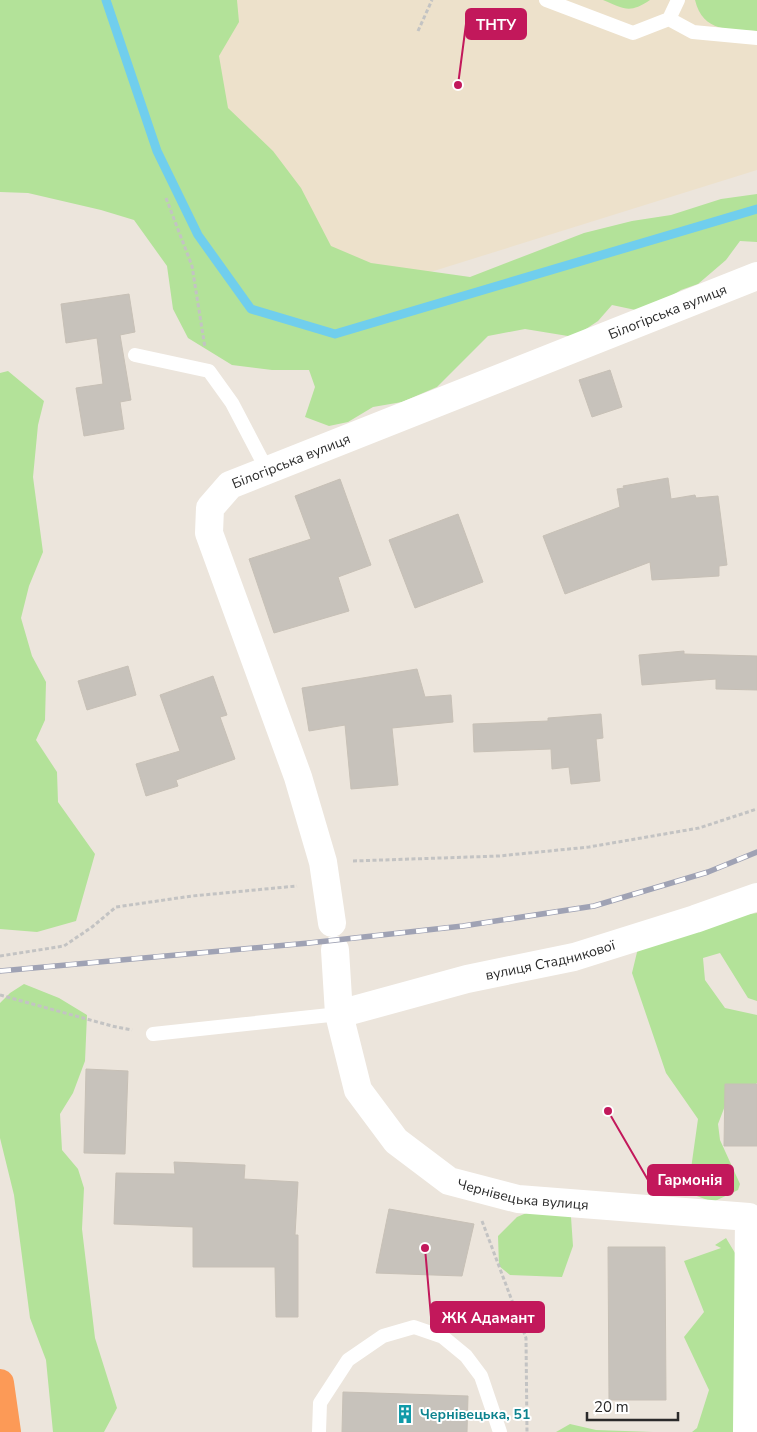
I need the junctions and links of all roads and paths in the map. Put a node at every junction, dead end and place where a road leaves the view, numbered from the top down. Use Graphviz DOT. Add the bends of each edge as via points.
graph roads {
  1 [pos="432,0"];
  2 [pos="546,0"];
  3 [pos="678,0"];
  4 [pos="669,19"];
  5 [pos="418,31"];
  6 [pos="757,38"];
  7 [pos="166,198"];
  8 [pos="757,276"];
  9 [pos="135,355"];
  10 [pos="209,371"];
  11 [pos="266,470"];
  12 [pos="757,809"];
  13 [pos="324,872"];
  14 [pos="757,897"];
  15 [pos="332,923"];
  16 [pos="335,950"];
  17 [pos="0,956"];
  18 [pos="0,994"];
  19 [pos="339,1014"];
  20 [pos="153,1034"];
  21 [pos="474,1217"];
  22 [pos="753,1217"];
  23 [pos="0,1382"];
  24 [pos="7,1432"];
  25 [pos="319,1432"];
  26 [pos="500,1432"];
  27 [pos="527,1432"];
  28 [pos="747,1432"];
  1 -- 5 [label="path"];
  2 -- 4 [label="lane" via="633,33"];
  3 -- 4 [label="lane"];
  4 -- 6 [label="lane" via="693,32"];
  7 -- 10 [label="path" via="192,266"];
  8 -- 11 [label="street, Білогірська вулиця"];
  9 -- 10 [label="lane"];
  10 -- 11 [label="lane" via="232,403"];
  11 -- 13 [label="street, Білогірська вулиця" via="230,484 210,508 210,533 298,777"];
  12 -- 13 [label="path" via="699,828 589,847"];
  13 -- 15 [label="street, Білогірська вулиця"];
  13 -- 17 [label="path" via="116,907 64,946"];
  14 -- 19 [label="street, вулиця Стадникової" via="574,957 468,979"];
  15 -- 16 [label="lane"];
  16 -- 19 [label="street, Чернівецька вулиця"];
  18 -- 20 [label="path" via="112,1026"];
  19 -- 20 [label="lane"];
  19 -- 22 [label="street, Чернівецька вулиця" via="358,1090 396,1141 449,1181 518,1199"];
  21 -- 27 [label="path" via="483,1222 526,1338"];
  22 -- 28 [label="street, Чернівецька вулиця"];
  23 -- 24 [label="highway"];
  25 -- 26 [label="lane" via="320,1403 348,1360 383,1336 414,1327 443,1336 466,1356 481,1376"];
}
